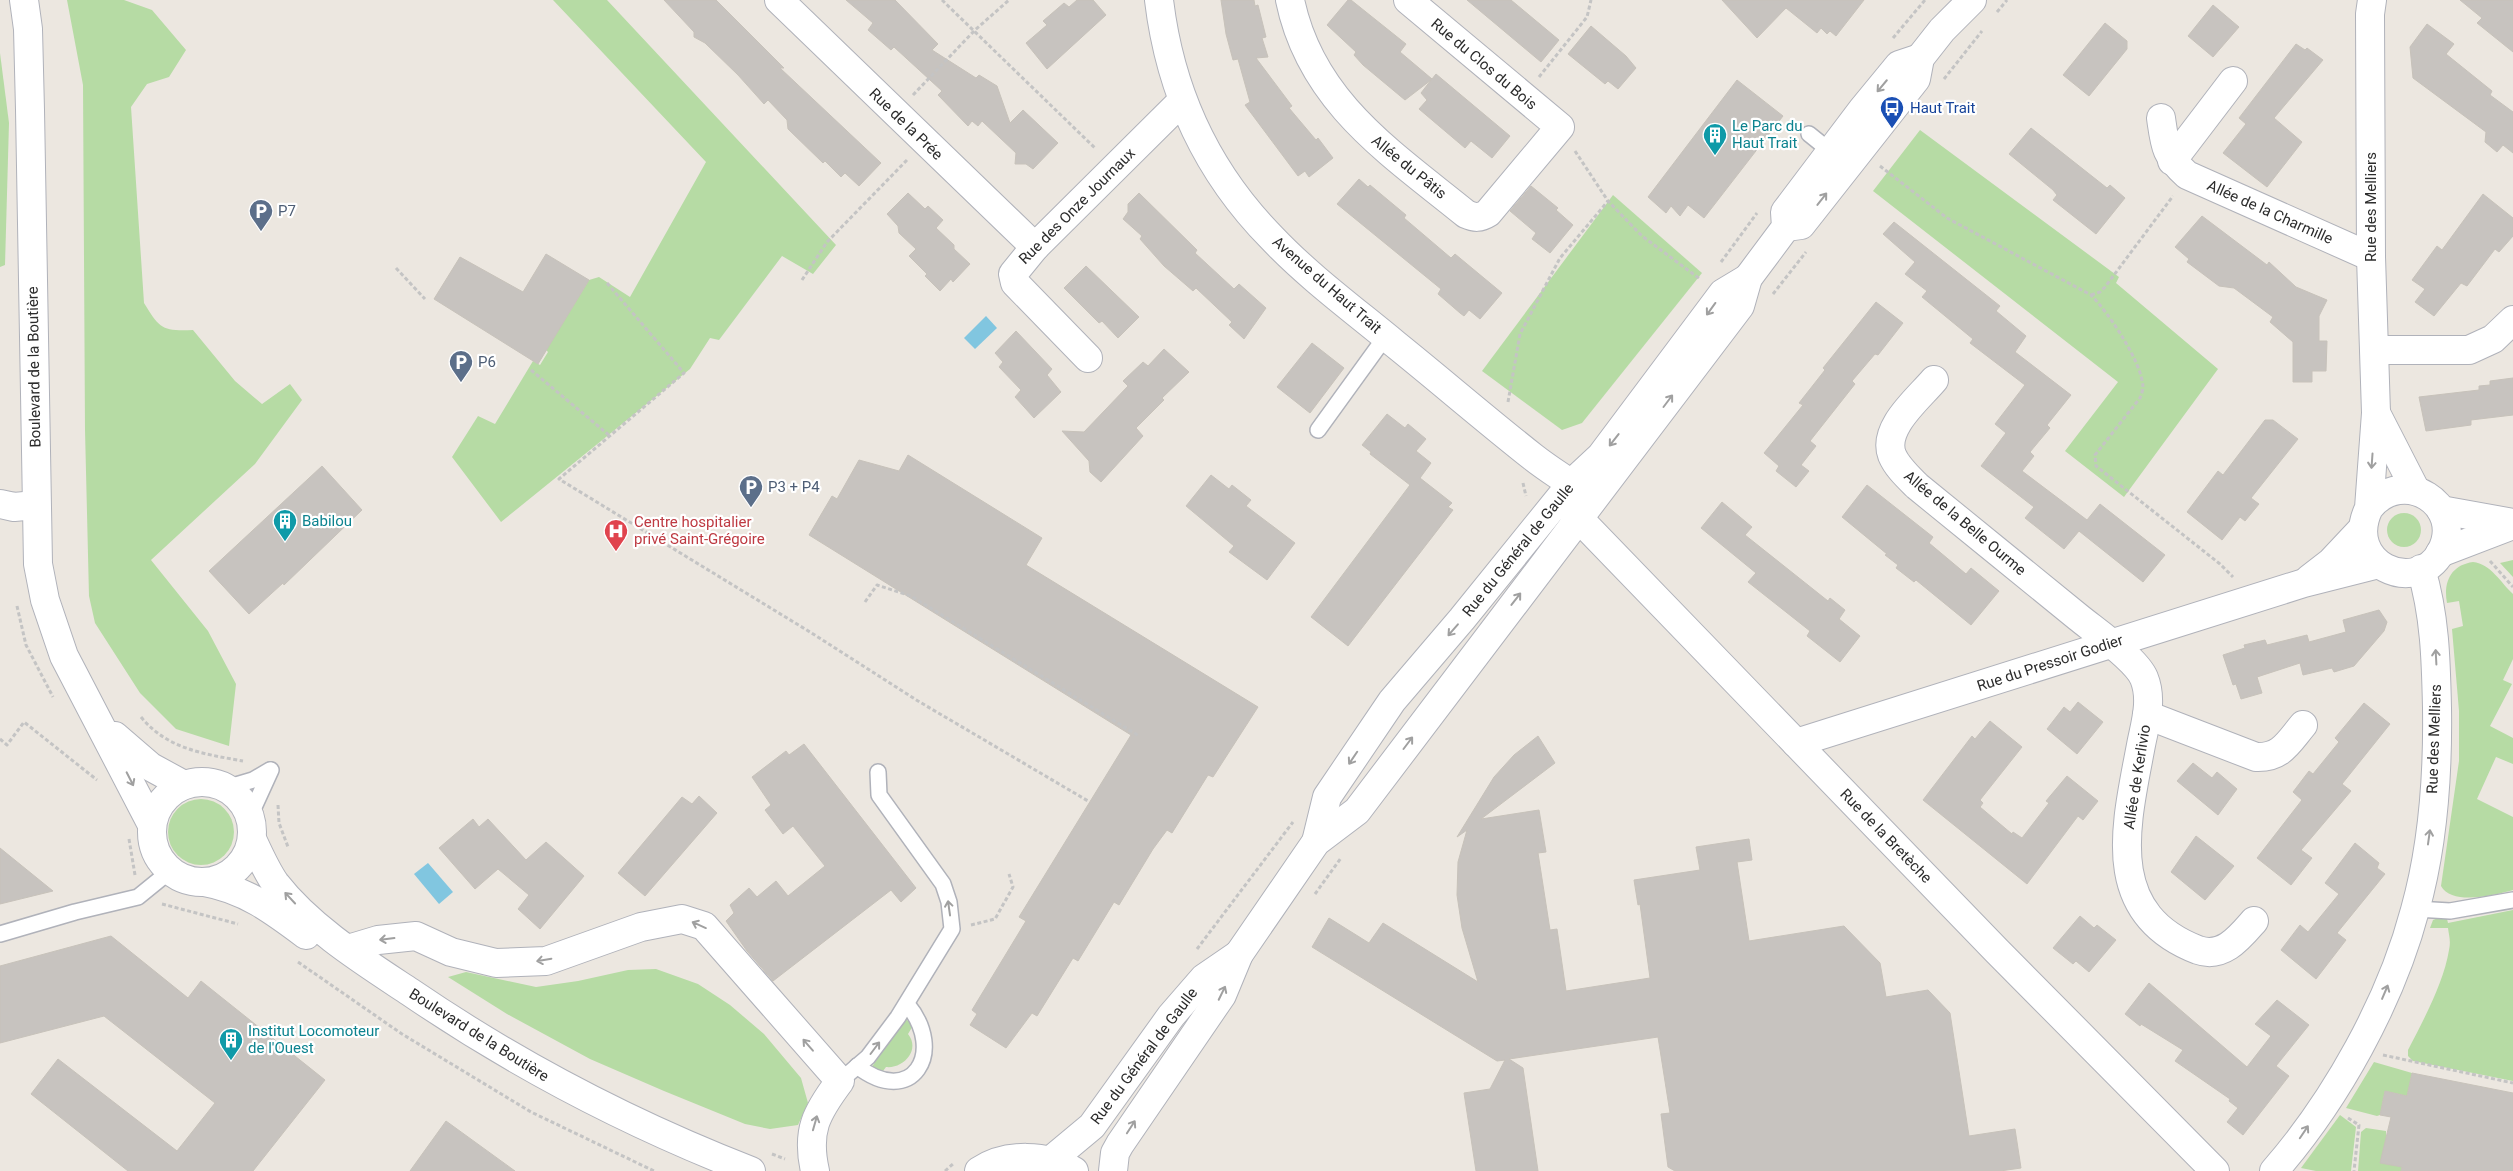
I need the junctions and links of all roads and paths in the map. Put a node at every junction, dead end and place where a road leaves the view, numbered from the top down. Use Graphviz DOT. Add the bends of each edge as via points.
graph roads {
  1 [pos="24,0"];
  2 [pos="779,0"];
  3 [pos="942,0"];
  4 [pos="1009,0"];
  5 [pos="1159,0"];
  6 [pos="1290,0"];
  7 [pos="1408,0"];
  8 [pos="1592,0"];
  9 [pos="1972,0"];
  10 [pos="2372,0"];
  11 [pos="975,30"];
  12 [pos="2233,81"];
  13 [pos="1523,96"];
  14 [pos="1182,101"];
  15 [pos="896,113"];
  16 [pos="2160,118"];
  17 [pos="1560,127"];
  18 [pos="1808,134"];
  19 [pos="924,142"];
  20 [pos="1839,158"];
  21 [pos="1878,164"];
  22 [pos="1114,167"];
  23 [pos="2180,168"];
  24 [pos="1608,201"];
  25 [pos="1035,247"];
  26 [pos="2371,257"];
  27 [pos="396,268"];
  28 [pos="1748,278"];
  29 [pos="802,280"];
  30 [pos="1705,282"];
  31 [pos="608,283"];
  32 [pos="2091,295"];
  33 [pos="425,299"];
  34 [pos="2513,320"];
  35 [pos="1386,336"];
  36 [pos="2375,350"];
  37 [pos="1088,358"];
  38 [pos="531,370"];
  39 [pos="1934,380"];
  40 [pos="2376,413"];
  41 [pos="1318,430"];
  42 [pos="1503,432"];
  43 [pos="610,436"];
  44 [pos="1565,491"];
  45 [pos="2416,491"];
  46 [pos="0,504"];
  47 [pos="36,505"];
  48 [pos="1586,509"];
  49 [pos="2441,510"];
  50 [pos="2366,518"];
  51 [pos="2513,524"];
  52 [pos="2480,538"];
  53 [pos="2431,561"];
  54 [pos="2378,564"];
  55 [pos="2304,583"];
  56 [pos="2513,586"];
  57 [pos="865,602"];
  58 [pos="2245,602"];
  59 [pos="2111,644"];
  60 [pos="2147,715"];
  61 [pos="99,721"];
  62 [pos="2303,726"];
  63 [pos="1139,736"];
  64 [pos="0,739"];
  65 [pos="1796,743"];
  66 [pos="878,772"];
  67 [pos="102,783"];
  68 [pos="184,785"];
  69 [pos="226,788"];
  70 [pos="1088,801"];
  71 [pos="152,825"];
  72 [pos="251,828"];
  73 [pos="1316,842"];
  74 [pos="170,871"];
  75 [pos="1009,874"];
  76 [pos="204,882"];
  77 [pos="2513,900"];
  78 [pos="2416,909"];
  79 [pos="995,919"];
  80 [pos="2254,921"];
  81 [pos="0,934"];
  82 [pos="348,949"];
  83 [pos="1239,954"];
  84 [pos="297,961"];
  85 [pos="907,1004"];
  86 [pos="2374,1053"];
  87 [pos="848,1074"];
  88 [pos="2513,1084"];
  89 [pos="2345,1116"];
  90 [pos="757,1161"];
  91 [pos="968,1165"];
  92 [pos="1062,1166"];
  93 [pos="814,1170"];
  94 [pos="654,1171"];
  95 [pos="712,1171"];
  96 [pos="945,1171"];
  97 [pos="1113,1171"];
  98 [pos="2215,1171"];
  99 [pos="2274,1171"];
  100 [pos="2354,1171"];
  1 -- 47 [label="street, Boulevard de la Boutière" via="30,110"];
  2 -- 15 [label="street, Rue de la Prée"];
  3 -- 11 [label="path"];
  4 -- 11 [label="path"];
  5 -- 14 [label="street, Avenue du Haut Trait" via="1171,64"];
  6 -- 17 [label="street, Allée du Pâtis" via="1307,53 1352,120 1474,218 1488,213"];
  7 -- 13 [label="street, Rue du Clos du Bois"];
  8 -- 13 [label="path" via="1587,17"];
  9 -- 20 [label="street, Rue du Général de Gaulle" via="1920,58 1899,65"];
  10 -- 26 [label="street, Rue des Melliers"];
  11 -- 15 [label="path"];
  11 -- 22 [label="path"];
  12 -- 23 [label="street"];
  13 -- 17 [label="street, Rue du Clos du Bois"];
  14 -- 22 [label="street, Rue des Onze Journaux"];
  14 -- 35 [label="street, Avenue du Haut Trait" via="1217,169 1256,220 1316,278"];
  15 -- 19 [label="street, Rue de la Prée"];
  16 -- 23 [label="street" via="2165,144"];
  17 -- 24 [label="path"];
  18 -- 20 [label="lane"];
  19 -- 25 [label="street, Rue de la Prée"];
  19 -- 29 [label="path" via="828,242"];
  20 -- 28 [label="street, Rue du Général de Gaulle" via="1785,212 1786,227"];
  21 -- 32 [label="path" via="1946,218"];
  22 -- 25 [label="street, Rue des Onze Journaux"];
  23 -- 26 [label="street, Allée de la Charmille"];
  23 -- 32 [label="path" via="2105,287"];
  24 -- 30 [label="path" via="1642,236"];
  24 -- 42 [label="path" via="1560,258 1520,334"];
  25 -- 37 [label="street, Rue des Onze Journaux" via="1014,269 1013,278"];
  26 -- 36 [label="street, Rue des Melliers"];
  27 -- 33 [label="path"];
  28 -- 44 [label="street, Rue du Général de Gaulle, one-way" via="1723,293 1614,441"];
  48 -- 28 [label="street, Rue du Général de Gaulle, one-way" via="1740,306"];
  31 -- 43 [label="path" via="684,373"];
  32 -- 58 [label="path" via="2130,352 2143,387 2140,398 2095,455 2096,466 2220,564 2238,582"];
  34 -- 36 [label="street" via="2493,339 2469,350"];
  35 -- 41 [label="lane"];
  35 -- 42 [label="street, Avenue du Haut Trait"];
  36 -- 40 [label="street, Rue des Melliers"];
  38 -- 43 [label="path"];
  39 -- 59 [label="street, Allée de la Belle Ourme" via="1893,429 1892,455 1900,467 1917,486"];
  40 -- 45 [label="street, Rue des Melliers"];
  40 -- 50 [label="street, Rue des Melliers, one-way"];
  42 -- 44 [label="street, Avenue du Haut Trait" via="1535,459"];
  43 -- 70 [label="path" via="559,479 918,701"];
  44 -- 48 [label="street, Avenue du Haut Trait"];
  44 -- 73 [label="street, Rue du Général de Gaulle, one-way" via="1462,620 1392,700 1328,797"];
  45 -- 49 [label="street"];
  45 -- 50 [label="street" via="2398,489 2381,496"];
  46 -- 47 [label="street"];
  47 -- 61 [label="street, Boulevard de la Boutière" via="38,564 44,600 64,656"];
  48 -- 65 [label="street, Rue de la Bretèche"];
  73 -- 48 [label="street, Rue du Général de Gaulle, one-way" via="1357,811"];
  49 -- 51 [label="street"];
  49 -- 53 [label="street" via="2446,536"];
  50 -- 54 [label="street" via="2366,548"];
  50 -- 55 [label="street, Rue du Pressoir Godier" via="2331,562"];
  51 -- 52 [label="street"];
  52 -- 53 [label="street"];
  52 -- 56 [label="path" via="2486,555"];
  53 -- 54 [label="street" via="2399,573"];
  78 -- 53 [label="street, Rue des Melliers, one-way" via="2429,836 2438,740"];
  54 -- 55 [label="street, Rue du Pressoir Godier"];
  55 -- 58 [label="street, Rue du Pressoir Godier"];
  57 -- 63 [label="path" via="877,584 911,596"];
  58 -- 59 [label="street, Rue du Pressoir Godier"];
  59 -- 60 [label="street, Allée de Kerlivio" via="2144,677 2149,694"];
  59 -- 65 [label="street, Rue du Pressoir Godier"];
  60 -- 62 [label="street, Allée de Kerlivio" via="2256,756 2268,757 2278,753"];
  60 -- 80 [label="street, Allée de Kerlivio" via="2131,801 2127,844 2129,876 2140,906 2172,936 2202,951 2229,947"];
  61 -- 68 [label="street, Boulevard de la Boutière" via="139,758"];
  61 -- 71 [label="street, Boulevard de la Boutière, one-way"];
  64 -- 67 [label="path" via="7,745 24,722"];
  65 -- 98 [label="street, Rue de la Bretèche"];
  85 -- 66 [label="lane, one-way" via="952,930 949,902 938,874 880,795"];
  68 -- 69 [label="street" via="213,783"];
  68 -- 71 [label="street" via="163,801"];
  69 -- 72 [label="street" via="236,795"];
  69 -- 72 [label="lane" via="253,780 271,770"];
  71 -- 74 [label="street" via="155,850"];
  72 -- 76 [label="street" via="242,862 231,874"];
  82 -- 72 [label="street, Boulevard de la Boutière, one-way" via="307,916 280,888 260,857"];
  73 -- 83 [label="street, Rue du Général de Gaulle"];
  74 -- 76 [label="street" via="186,879"];
  74 -- 81 [label="lane" via="138,897"];
  75 -- 79 [label="path" via="1013,888"];
  76 -- 95 [label="street, Boulevard de la Boutière" via="224,886 266,906 406,1008 508,1073 598,1121"];
  77 -- 78 [label="lane" via="2450,912"];
  99 -- 78 [label="street, Rue des Melliers, one-way" via="2339,1081 2358,1047 2395,970"];
  87 -- 82 [label="street, one-way" via="704,926 682,919 641,927 546,961 496,963 451,952 416,936 378,940"];
  82 -- 90 [label="street, Boulevard de la Boutière" via="449,1019 550,1079 651,1130"];
  83 -- 92 [label="street, Rue du Général de Gaulle" via="1204,978 1171,1016"];
  97 -- 83 [label="street, Rue du Général de Gaulle, one-way" via="1115,1153 1120,1144 1222,995"];
  84 -- 94 [label="path" via="402,1034 531,1112"];
  87 -- 85 [label="lane, one-way" via="868,1057"];
  85 -- 87 [label="lane" via="920,1026 925,1048 923,1062 916,1072 903,1080 883,1081"];
  86 -- 88 [label="path"];
  93 -- 87 [label="street, one-way" via="813,1123 822,1106"];
  89 -- 100 [label="path" via="2359,1125"];
  90 -- 93 [label="path"];
  91 -- 92 [label="street" via="1015,1158"];
  91 -- 96 [label="path"];
}
